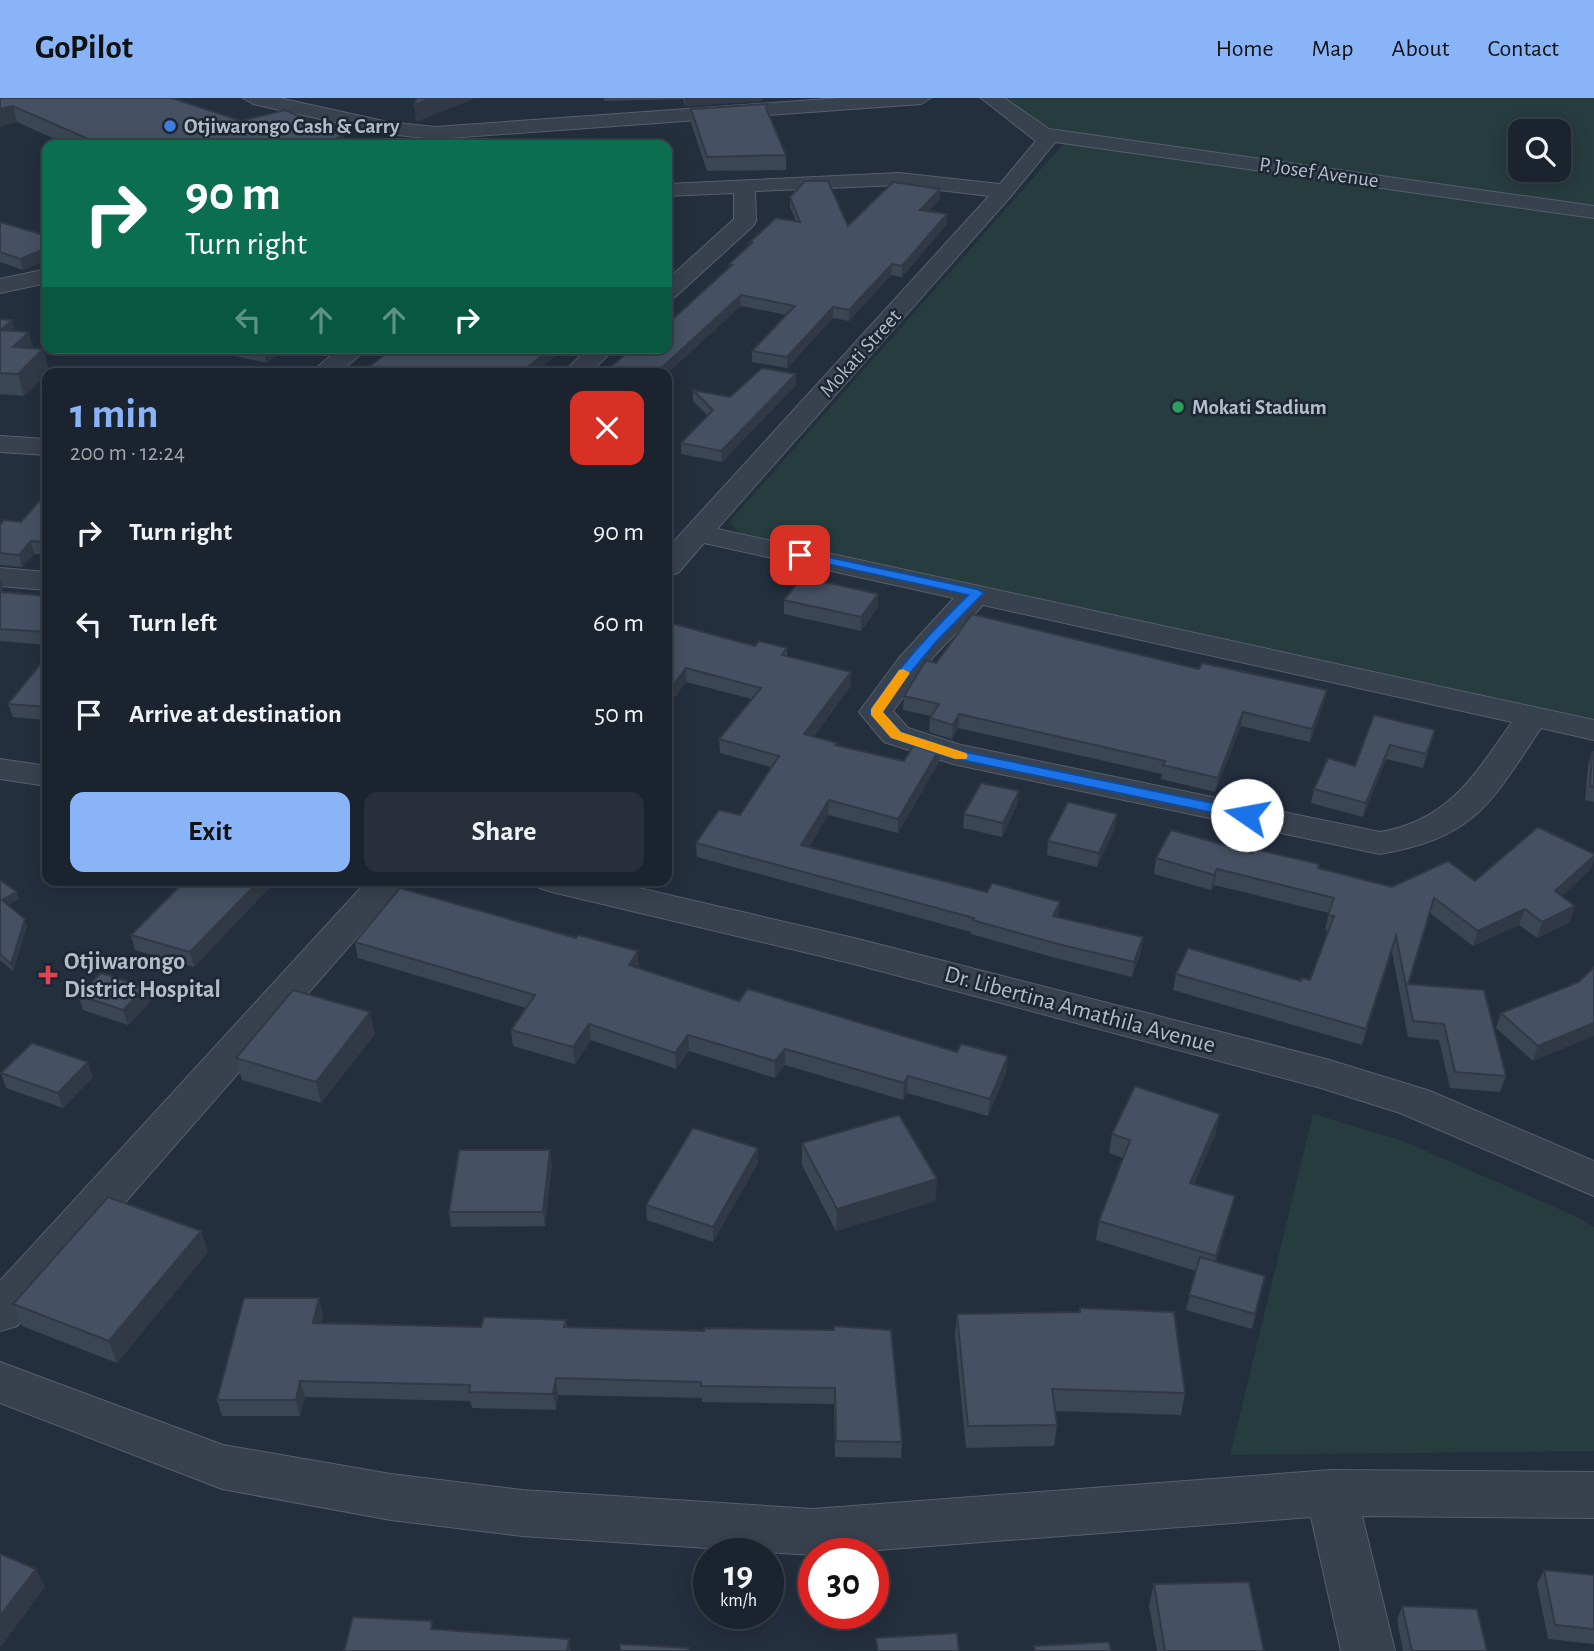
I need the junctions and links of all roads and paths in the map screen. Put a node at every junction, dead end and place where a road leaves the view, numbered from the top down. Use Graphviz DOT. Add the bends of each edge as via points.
graph roads {
  1 [pos="253,98"];
  2 [pos="921,98"];
  3 [pos="991,98"];
  4 [pos="435,133"];
  5 [pos="1043,134"];
  6 [pos="418,140"];
  7 [pos="744,186"];
  8 [pos="672,190"];
  9 [pos="1005,191"];
  10 [pos="1594,212"];
  11 [pos="42,277"];
  12 [pos="0,286"];
  13 [pos="672,287"];
  14 [pos="348,354"];
  15 [pos="596,354"];
  16 [pos="328,368"];
  17 [pos="581,368"];
  18 [pos="0,444"];
  19 [pos="42,447"];
  20 [pos="698,533"];
  21 [pos="672,562"];
  22 [pos="0,577"];
  23 [pos="42,581"];
  24 [pos="977,593"];
  25 [pos="1532,717"];
  26 [pos="1594,730"];
  27 [pos="0,768"];
  28 [pos="42,775"];
  29 [pos="384,886"];
  30 [pos="577,886"];
  31 [pos="1591,1172"];
  32 [pos="0,1312"];
  33 [pos="0,1382"];
  34 [pos="1331,1493"];
  35 [pos="1594,1494"];
  36 [pos="1367,1651"];
  1 -- 4 [label="street" via="388,128"];
  2 -- 4 [label="street"];
  3 -- 5 [label="street"];
  4 -- 6 [label="street"];
  5 -- 9 [label="street, Mokati Street" via="1046,141"];
  5 -- 10 [label="street, P. Josef Avenue"];
  7 -- 8 [label="street"];
  7 -- 9 [label="street" via="899,179"];
  7 -- 13 [label="street" via="745,221"];
  9 -- 20 [label="street, Mokati Street"];
  11 -- 12 [label="street"];
  14 -- 16 [label="street"];
  15 -- 17 [label="street"];
  18 -- 19 [label="street"];
  20 -- 21 [label="street, Mokati Street"];
  20 -- 24 [label="street"];
  22 -- 23 [label="street"];
  24 -- 25 [label="street"];
  24 -- 25 [label="street" via="932,638 876,712 896,735 953,754 1381,842 1409,840 1442,826 1468,807"];
  25 -- 26 [label="street"];
  27 -- 28 [label="street"];
  29 -- 32 [label="street"];
  30 -- 31 [label="street, Dr. Libertina Amathila Avenue" via="853,951 1326,1074 1415,1102"];
  33 -- 34 [label="street" via="222,1467 391,1497 522,1513 813,1532"];
  34 -- 35 [label="street"];
  34 -- 36 [label="street"];
}
